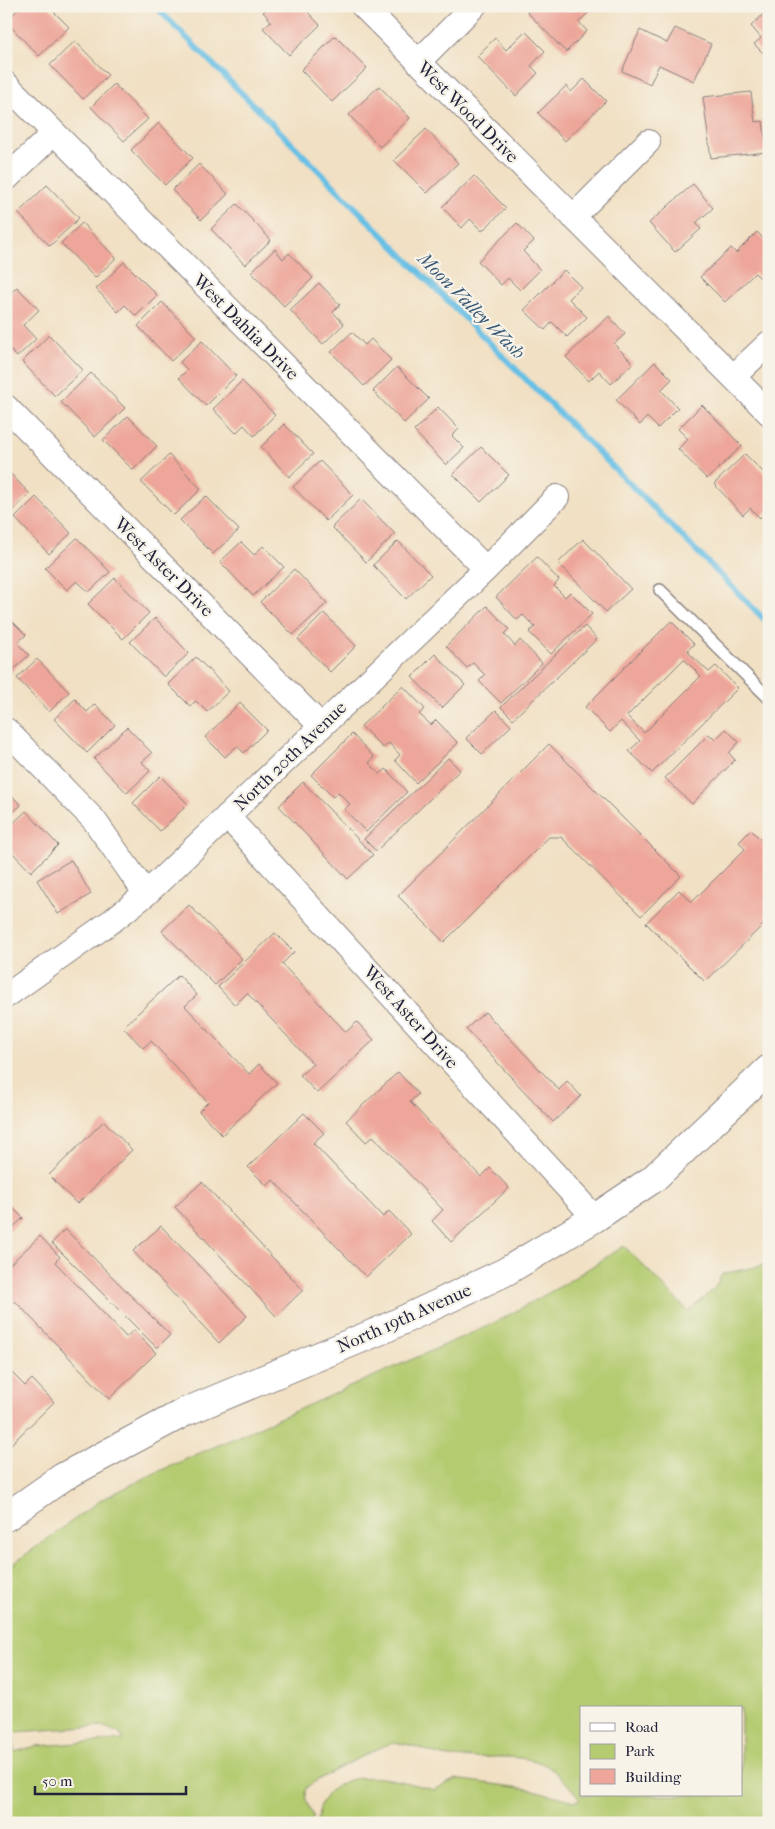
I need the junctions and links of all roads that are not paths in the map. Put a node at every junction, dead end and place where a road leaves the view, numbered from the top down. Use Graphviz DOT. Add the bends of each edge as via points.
graph roads {
  1 [pos="363,6"];
  2 [pos="474,6"];
  3 [pos="418,62"];
  4 [pos="6,84"];
  5 [pos="54,133"];
  6 [pos="648,142"];
  7 [pos="6,179"];
  8 [pos="574,217"];
  9 [pos="769,343"];
  10 [pos="733,377"];
  11 [pos="6,407"];
  12 [pos="769,413"];
  13 [pos="557,496"];
  14 [pos="486,569"];
  15 [pos="660,590"];
  16 [pos="769,698"];
  17 [pos="321,726"];
  18 [pos="6,730"];
  19 [pos="227,816"];
  20 [pos="146,894"];
  21 [pos="6,996"];
  22 [pos="769,1069"];
  23 [pos="596,1218"];
  24 [pos="6,1517"];
  1 -- 3 [label="street, West Wood Drive"];
  2 -- 3 [label="street"];
  3 -- 8 [label="street, West Wood Drive"];
  4 -- 5 [label="street, West Dahlia Drive"];
  5 -- 7 [label="street"];
  5 -- 14 [label="street, West Dahlia Drive"];
  6 -- 8 [label="street"];
  8 -- 10 [label="street, West Wood Drive"];
  9 -- 10 [label="street"];
  10 -- 12 [label="street, West Wood Drive"];
  11 -- 17 [label="street, West Aster Drive"];
  13 -- 14 [label="street, North 20th Avenue"];
  14 -- 17 [label="street, North 20th Avenue"];
  15 -- 16 [label="lane"];
  17 -- 19 [label="street, North 20th Avenue"];
  18 -- 20 [label="street" via="94,820"];
  19 -- 20 [label="street, North 20th Avenue"];
  19 -- 23 [label="street, West Aster Drive"];
  20 -- 21 [label="street, North 20th Avenue"];
  22 -- 23 [label="main road, North 19th Avenue" via="653,1179"];
  23 -- 24 [label="main road, North 19th Avenue" via="488,1280 384,1329 185,1412 63,1477"];
}
